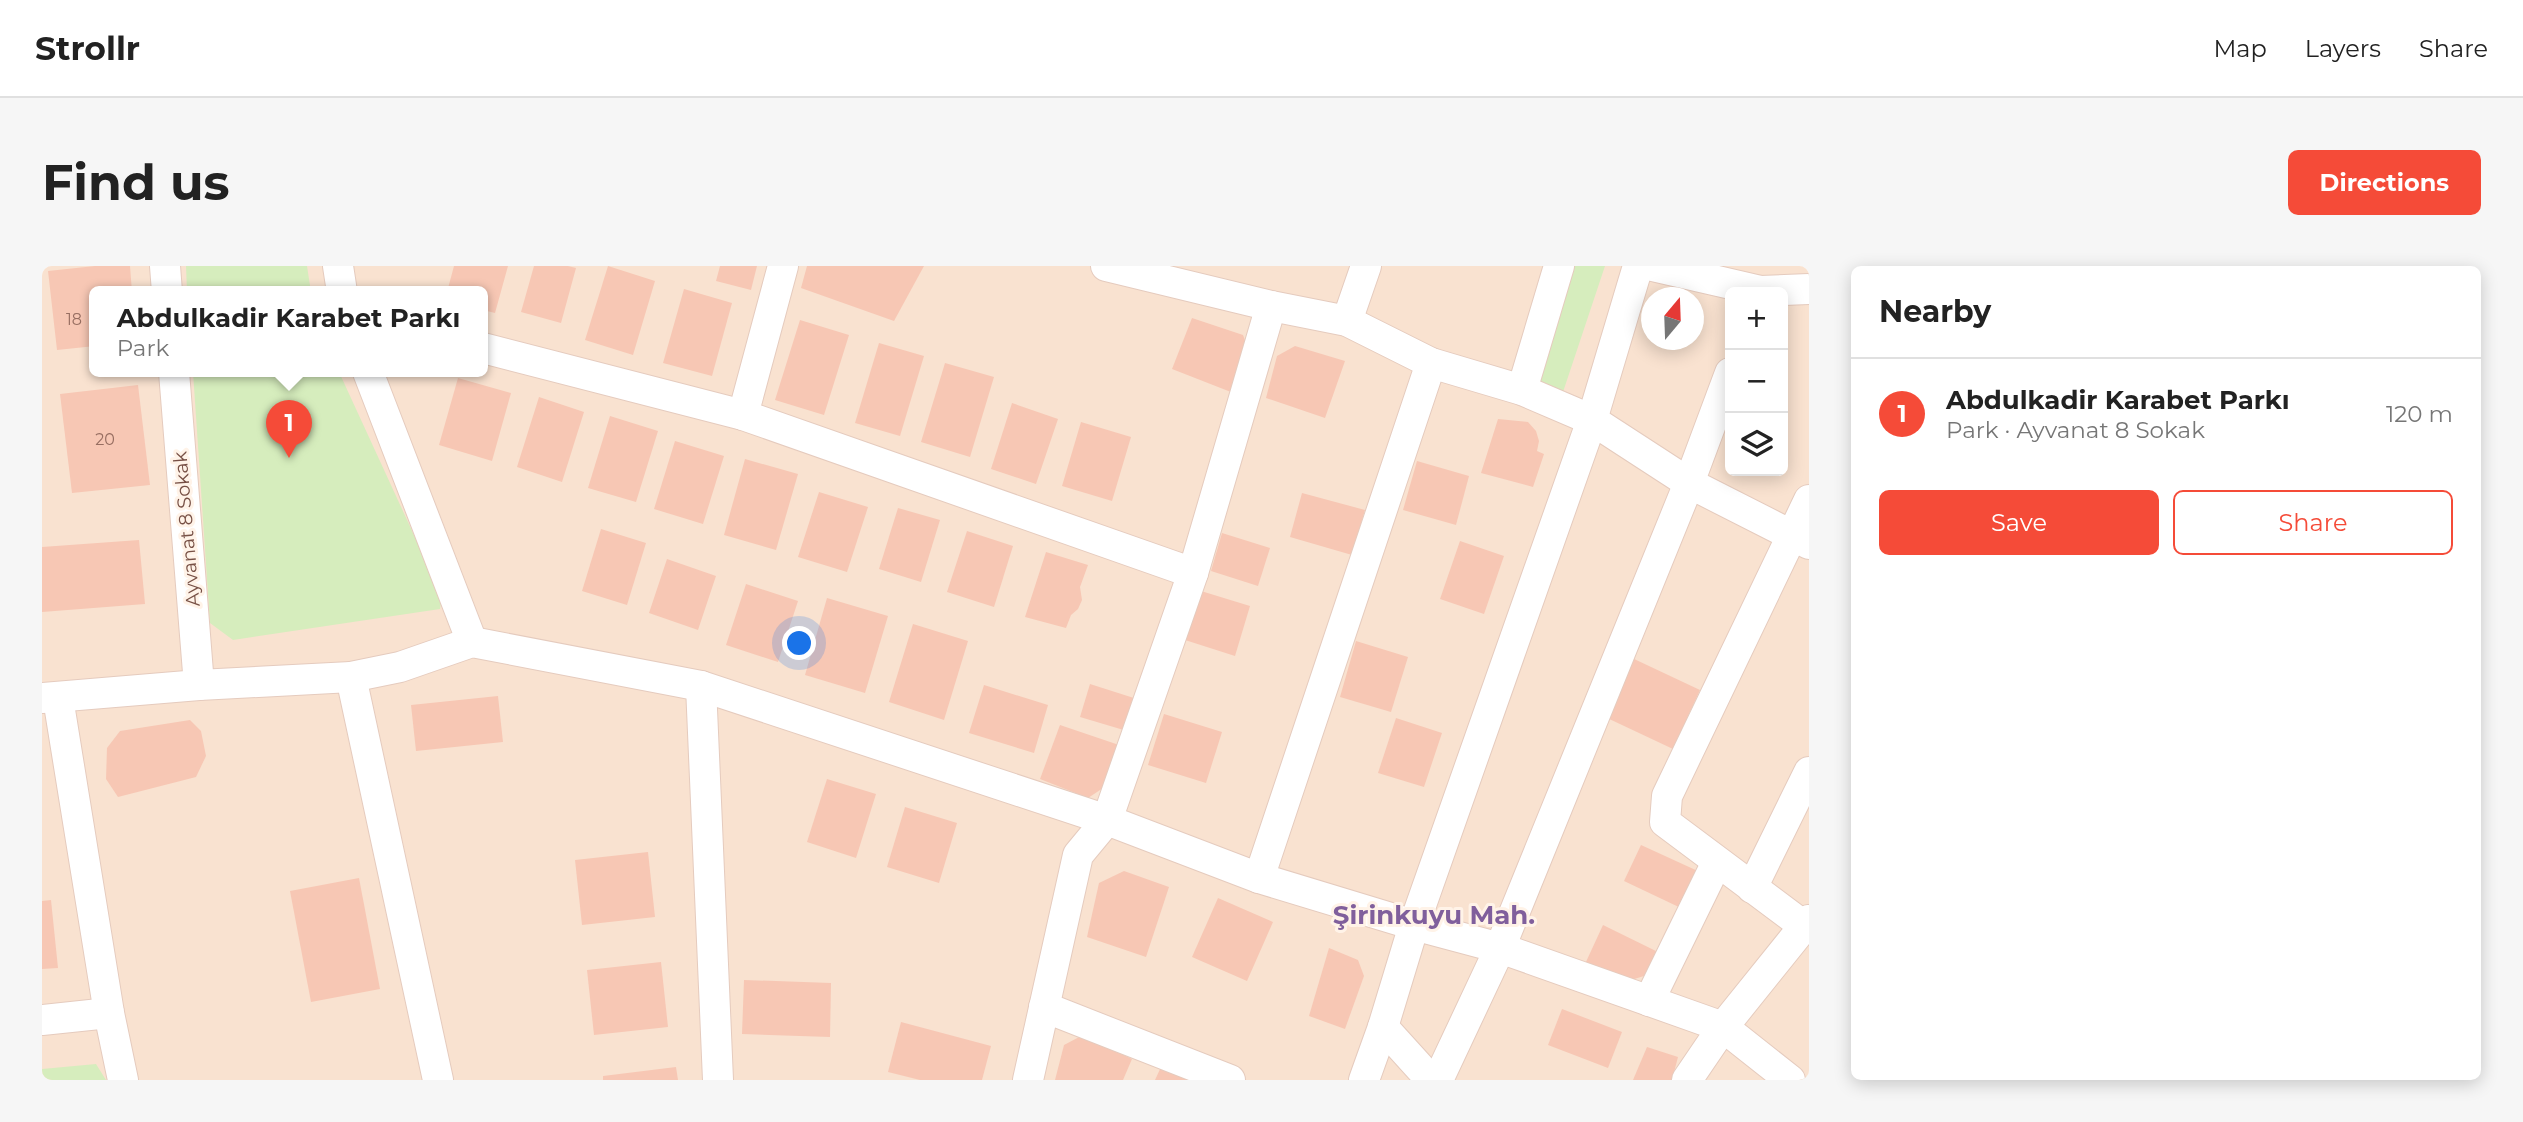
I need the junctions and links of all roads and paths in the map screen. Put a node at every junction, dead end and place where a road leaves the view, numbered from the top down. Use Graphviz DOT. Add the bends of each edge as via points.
graph roads {
  1 [pos="165,266"];
  2 [pos="338,266"];
  3 [pos="783,266"];
  4 [pos="1105,266"];
  5 [pos="1366,266"];
  6 [pos="1559,266"];
  7 [pos="1638,266"];
  8 [pos="1652,266"];
  9 [pos="1765,283"];
  10 [pos="167,286"];
  11 [pos="341,286"];
  12 [pos="1809,289"];
  13 [pos="1271,306"];
  14 [pos="1348,321"];
  15 [pos="488,349"];
  16 [pos="1431,363"];
  17 [pos="174,377"];
  18 [pos="370,377"];
  19 [pos="1725,386"];
  20 [pos="1522,390"];
  21 [pos="743,415"];
  22 [pos="1592,420"];
  23 [pos="1689,483"];
  24 [pos="1809,500"];
  25 [pos="1801,539"];
  26 [pos="1193,573"];
  27 [pos="472,642"];
  28 [pos="351,677"];
  29 [pos="199,685"];
  30 [pos="701,686"];
  31 [pos="50,698"];
  32 [pos="1809,772"];
  33 [pos="1107,820"];
  34 [pos="1717,862"];
  35 [pos="1259,878"];
  36 [pos="1752,887"];
  37 [pos="1807,923"];
  38 [pos="1414,925"];
  39 [pos="1500,948"];
  40 [pos="1649,1001"];
  41 [pos="1044,1007"];
  42 [pos="109,1013"];
  43 [pos="42,1020"];
  44 [pos="1383,1027"];
  45 [pos="1723,1027"];
  46 [pos="123,1080"];
  47 [pos="438,1080"];
  48 [pos="718,1080"];
  49 [pos="1028,1080"];
  50 [pos="1230,1080"];
  51 [pos="1364,1080"];
  52 [pos="1431,1080"];
  53 [pos="1438,1080"];
  54 [pos="1687,1080"];
  55 [pos="1790,1080"];
  1 -- 10 [label="street"];
  2 -- 11 [label="street"];
  3 -- 21 [label="street"];
  4 -- 13 [label="street"];
  5 -- 14 [label="street"];
  6 -- 20 [label="street"];
  7 -- 22 [label="street"];
  8 -- 9 [label="street"];
  9 -- 12 [label="street"];
  13 -- 14 [label="street"];
  13 -- 26 [label="street"];
  14 -- 16 [label="street"];
  15 -- 21 [label="street"];
  16 -- 20 [label="street"];
  16 -- 35 [label="street"];
  17 -- 29 [label="street, Ayvanat 8 Sokak"];
  18 -- 27 [label="street"];
  19 -- 23 [label="street"];
  20 -- 22 [label="street"];
  21 -- 26 [label="street"];
  22 -- 23 [label="street"];
  22 -- 38 [label="street"];
  23 -- 25 [label="street"];
  23 -- 39 [label="street"];
  24 -- 25 [label="street"];
  25 -- 34 [label="street" via="1667,796 1665,822"];
  26 -- 33 [label="street"];
  27 -- 28 [label="street" via="400,667"];
  27 -- 30 [label="street"];
  28 -- 29 [label="street"];
  28 -- 47 [label="street"];
  29 -- 31 [label="street"];
  30 -- 33 [label="street"];
  30 -- 48 [label="street"];
  31 -- 42 [label="street"];
  32 -- 36 [label="street"];
  33 -- 35 [label="street"];
  33 -- 41 [label="street" via="1078,855"];
  34 -- 36 [label="street"];
  34 -- 40 [label="street"];
  35 -- 38 [label="street"];
  36 -- 37 [label="street"];
  37 -- 45 [label="street"];
  38 -- 39 [label="street"];
  38 -- 44 [label="street"];
  39 -- 40 [label="street"];
  39 -- 53 [label="street"];
  40 -- 45 [label="street"];
  41 -- 49 [label="street"];
  41 -- 50 [label="street"];
  42 -- 43 [label="street"];
  42 -- 46 [label="street"];
  44 -- 51 [label="street"];
  44 -- 52 [label="street"];
  45 -- 54 [label="street"];
  45 -- 55 [label="street"];
}
